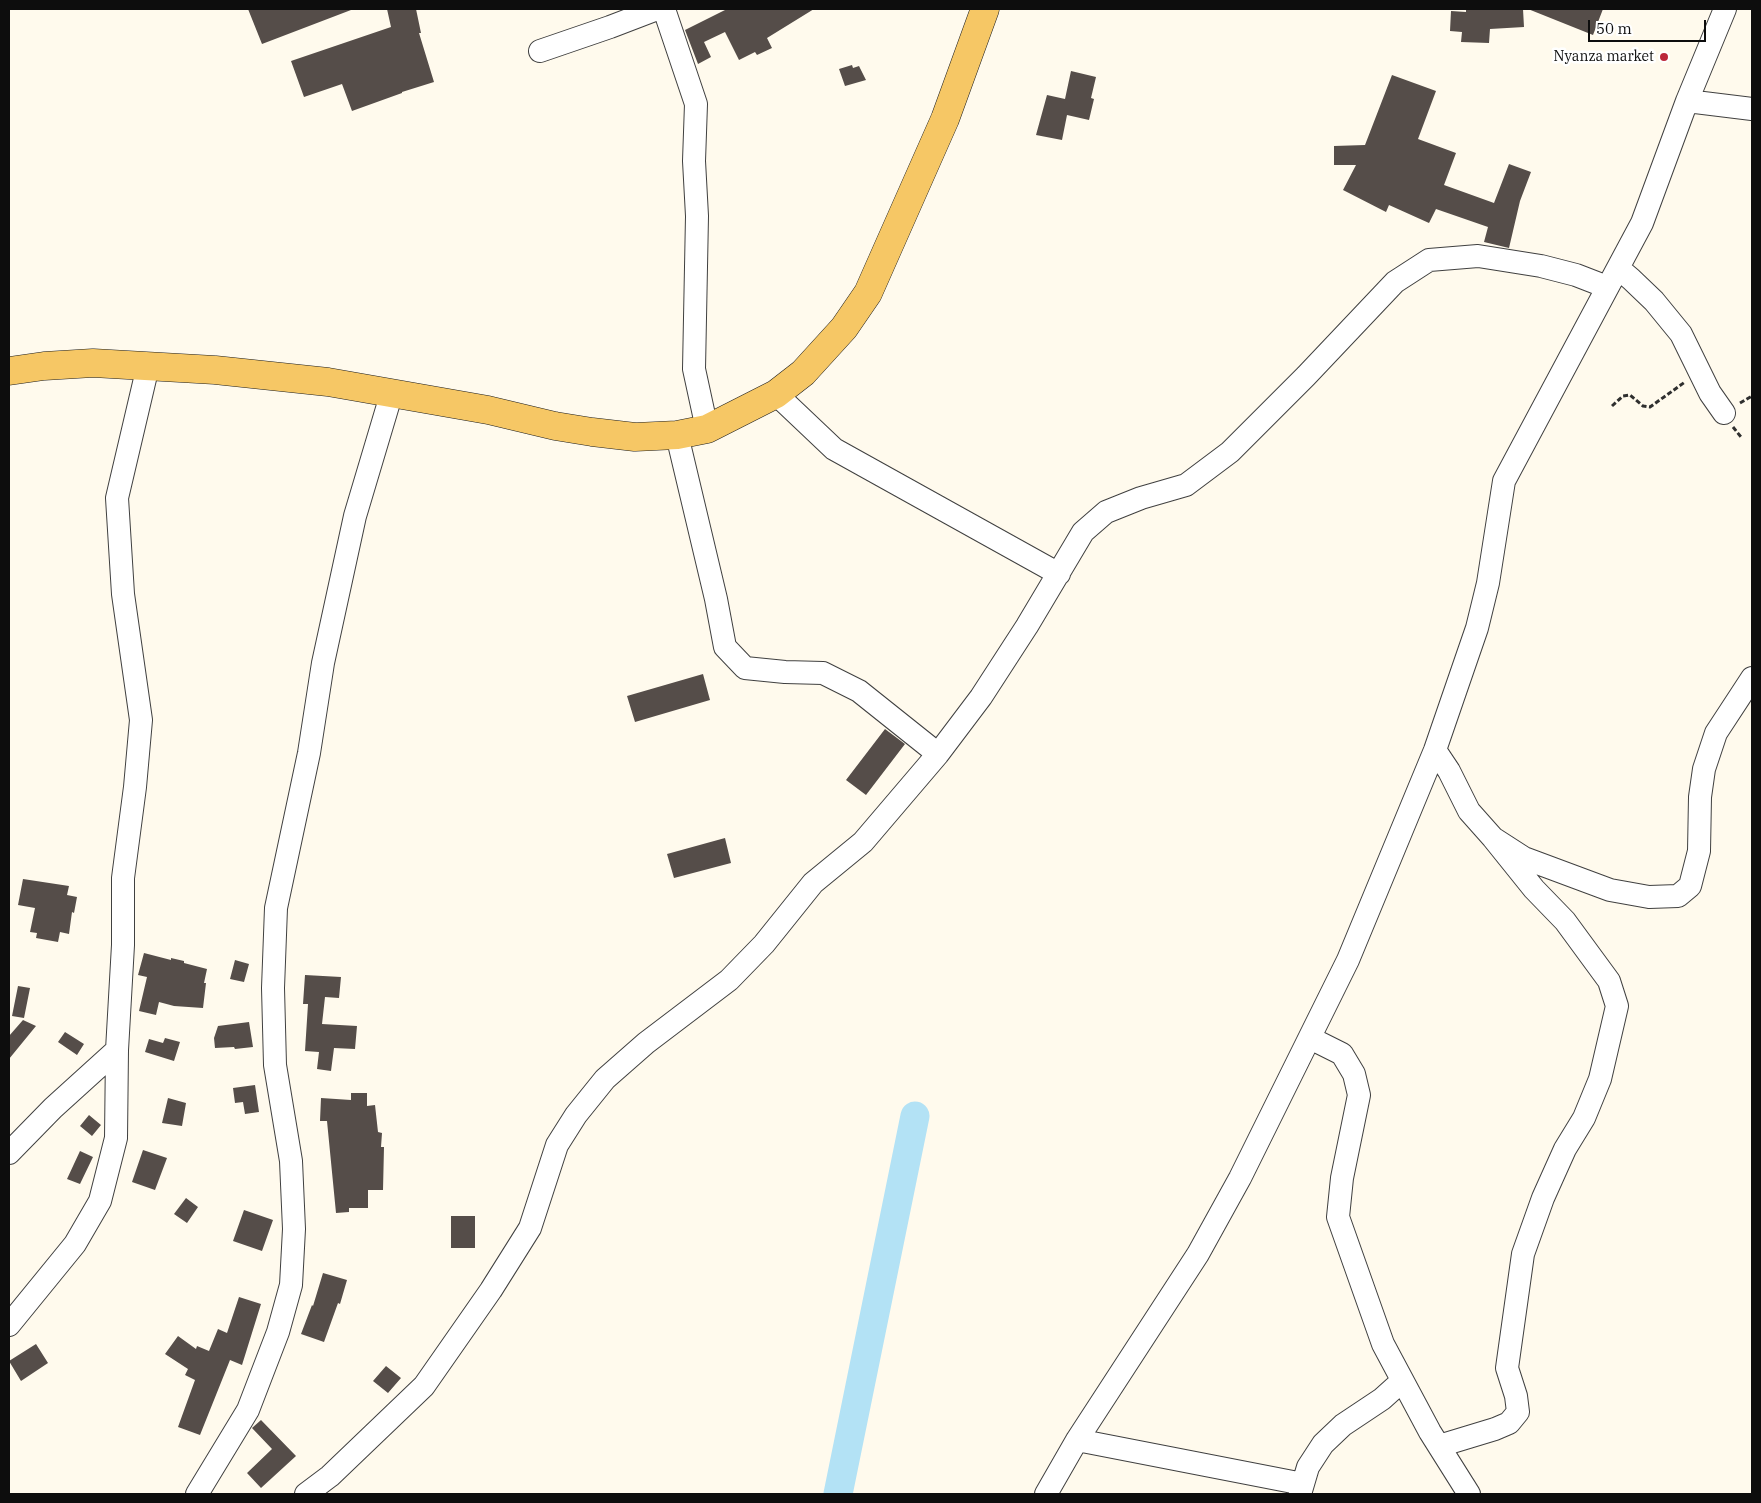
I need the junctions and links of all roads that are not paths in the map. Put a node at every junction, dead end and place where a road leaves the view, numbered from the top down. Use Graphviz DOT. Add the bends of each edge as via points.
graph roads {
  1 [pos="657,9"];
  2 [pos="664,9"];
  3 [pos="985,9"];
  4 [pos="1725,9"];
  5 [pos="540,51"];
  6 [pos="1687,101"];
  7 [pos="1752,110"];
  8 [pos="1612,278"];
  9 [pos="148,366"];
  10 [pos="9,371"];
  11 [pos="392,392"];
  12 [pos="776,394"];
  13 [pos="1724,413"];
  14 [pos="707,429"];
  15 [pos="677,436"];
  16 [pos="1059,574"];
  17 [pos="1752,678"];
  18 [pos="1435,750"];
  19 [pos="938,754"];
  20 [pos="1493,838"];
  21 [pos="1310,1038"];
  22 [pos="117,1050"];
  23 [pos="9,1153"];
  24 [pos="9,1325"];
  25 [pos="1402,1382"];
  26 [pos="1077,1440"];
  27 [pos="1439,1446"];
  28 [pos="1301,1489"];
  29 [pos="198,1494"];
  30 [pos="306,1494"];
  31 [pos="1046,1494"];
  32 [pos="1469,1494"];
  1 -- 5 [label="street"];
  2 -- 14 [label="street" via="696,104 694,370"];
  3 -- 12 [label="main road" via="945,119 868,293 823,352"];
  4 -- 6 [label="street"];
  6 -- 7 [label="street"];
  6 -- 8 [label="street" via="1642,223"];
  8 -- 13 [label="street" via="1631,279 1654,301 1681,334 1710,393"];
  8 -- 16 [label="street" via="1576,275 1478,256 1429,260 1395,282 1230,452 1186,485 1106,512 1083,532"];
  8 -- 18 [label="street" via="1504,481 1488,582 1477,628"];
  9 -- 10 [label="main road" via="92,363"];
  9 -- 11 [label="main road" via="278,375"];
  9 -- 22 [label="street" via="117,498 123,594 141,720 123,878"];
  11 -- 15 [label="main road" via="592,432"];
  11 -- 29 [label="street" via="355,516 324,663 308,762 276,908 273,988 276,1064 291,1161 294,1230 291,1284 278,1332 248,1410"];
  12 -- 14 [label="main road"];
  12 -- 16 [label="street" via="834,449"];
  14 -- 15 [label="main road"];
  15 -- 19 [label="street" via="725,647 745,668 823,673 852,687"];
  16 -- 19 [label="street" via="981,697"];
  17 -- 20 [label="street" via="1716,733 1704,769 1699,851 1690,886 1678,896 1649,897 1610,890 1524,858"];
  18 -- 20 [label="street" via="1469,811"];
  18 -- 21 [label="street" via="1348,960"];
  19 -- 30 [label="street" via="863,842 813,883 764,944 729,980 646,1043 605,1079 557,1145 530,1228 424,1386 330,1476"];
  20 -- 27 [label="street" via="1565,921 1609,981 1617,1006 1600,1079 1584,1118 1565,1149 1523,1254 1507,1368 1518,1412 1509,1423"];
  21 -- 25 [label="street" via="1342,1054 1354,1074 1359,1095 1342,1178 1338,1217 1383,1344"];
  21 -- 26 [label="street" via="1198,1254"];
  22 -- 23 [label="street"];
  22 -- 24 [label="street" via="116,1138 100,1201 75,1244"];
  25 -- 27 [label="street"];
  25 -- 28 [label="street" via="1343,1425 1323,1444 1308,1467"];
  26 -- 28 [label="street"];
  26 -- 31 [label="street"];
  27 -- 32 [label="street"];
}
